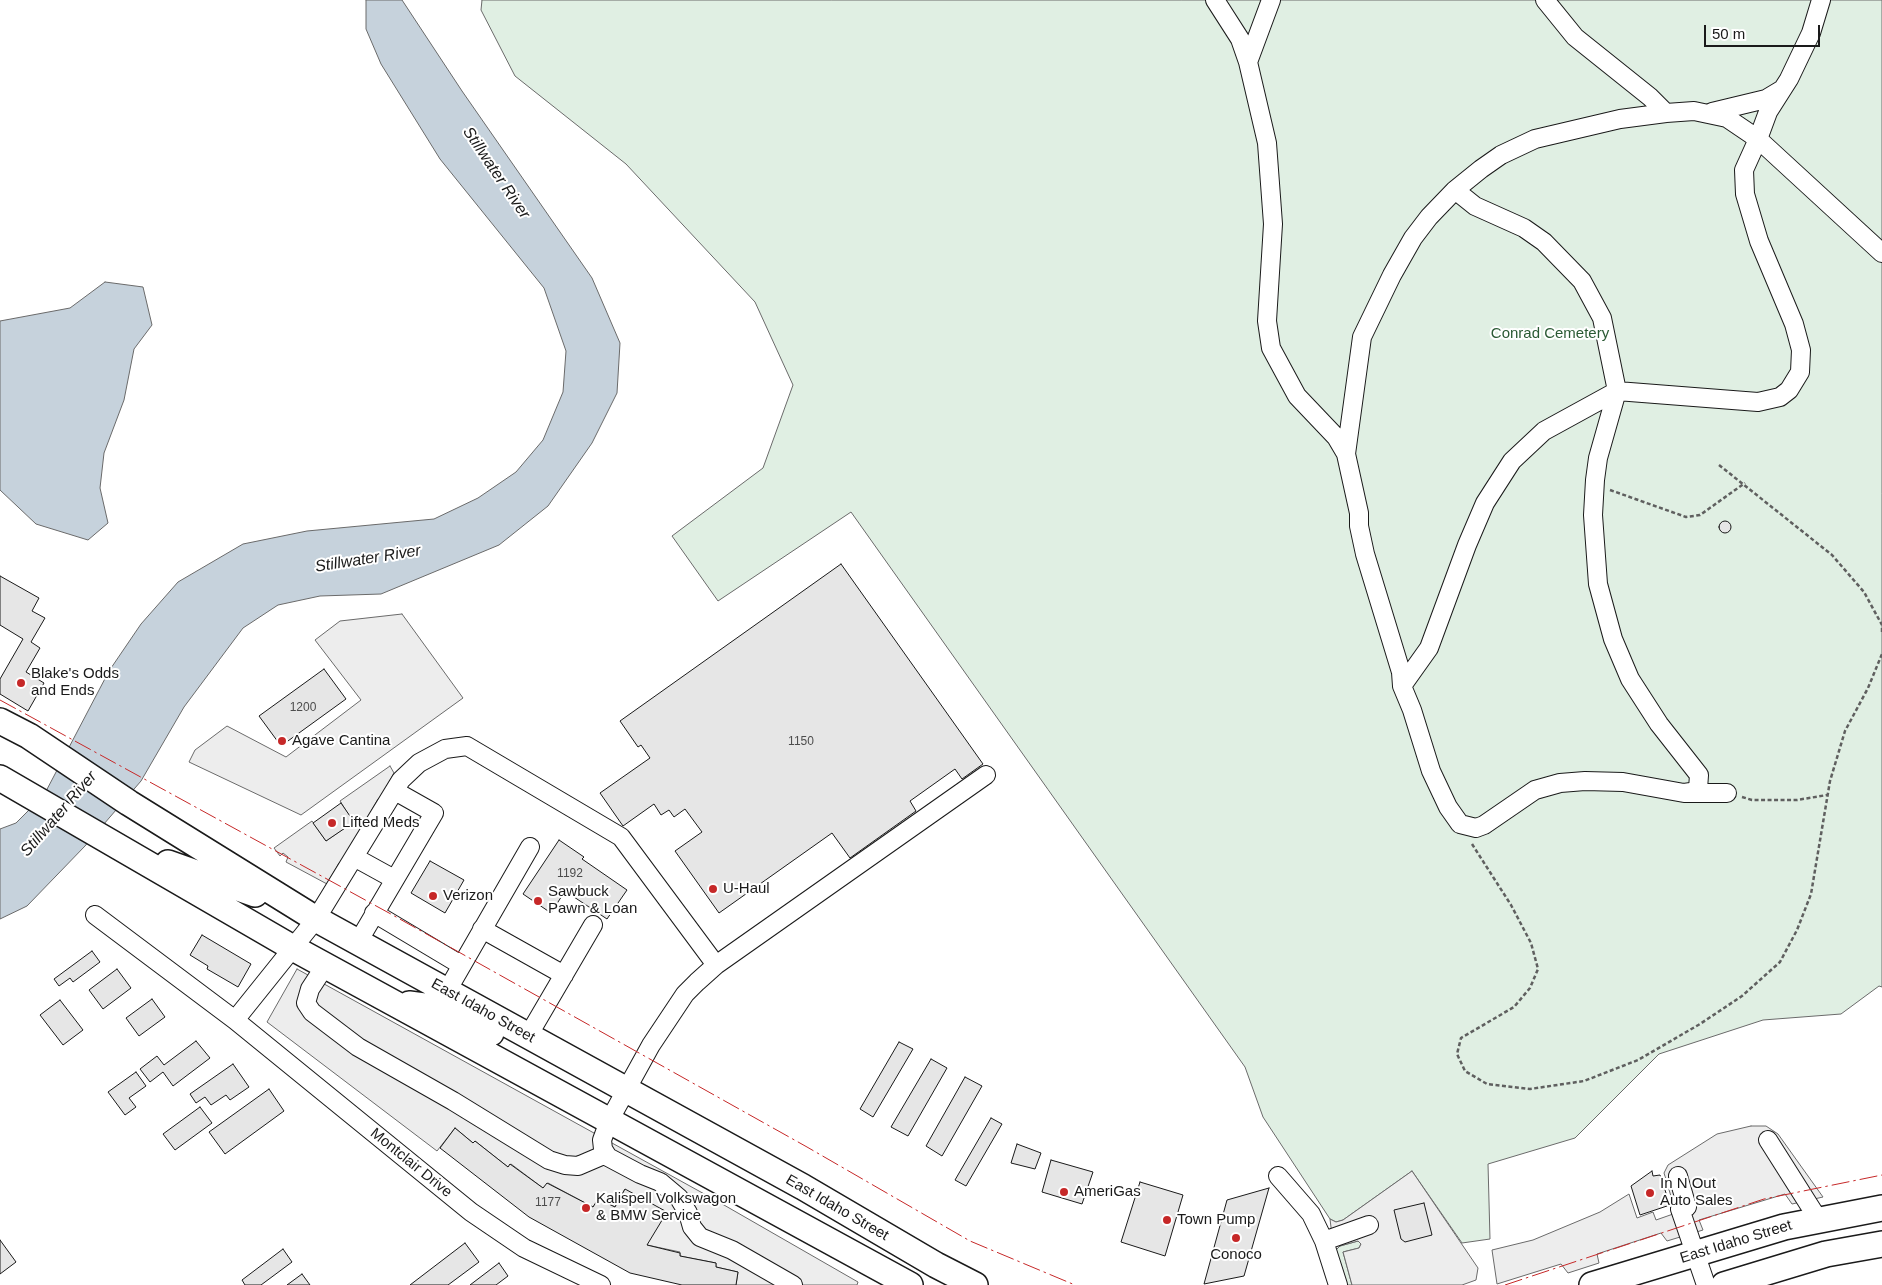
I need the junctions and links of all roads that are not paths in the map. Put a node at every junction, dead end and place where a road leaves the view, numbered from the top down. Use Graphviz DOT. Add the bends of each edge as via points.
graph roads {
  1 [pos="1215,0"];
  2 [pos="1272,0"];
  3 [pos="1545,0"];
  4 [pos="1821,0"];
  5 [pos="1248,62"];
  6 [pos="1784,88"];
  7 [pos="1666,113"];
  8 [pos="1708,113"];
  9 [pos="1758,139"];
  10 [pos="1456,190"];
  11 [pos="1882,254"];
  12 [pos="1617,391"];
  13 [pos="1346,454"];
  14 [pos="1402,686"];
  15 [pos="0,721"];
  16 [pos="1695,768"];
  17 [pos="986,775"];
  18 [pos="0,778"];
  19 [pos="395,791"];
  20 [pos="1684,793"];
  21 [pos="530,847"];
  22 [pos="136,856"];
  23 [pos="354,857"];
  24 [pos="394,879"];
  25 [pos="374,913"];
  26 [pos="95,915"];
  27 [pos="593,925"];
  28 [pos="482,929"];
  29 [pos="305,933"];
  30 [pos="358,942"];
  31 [pos="462,965"];
  32 [pos="716,965"];
  33 [pos="325,966"];
  34 [pos="564,975"];
  35 [pos="446,991"];
  36 [pos="390,1001"];
  37 [pos="235,1020"];
  38 [pos="528,1036"];
  39 [pos="626,1089"];
  40 [pos="609,1121"];
  41 [pos="1768,1140"];
  42 [pos="606,1154"];
  43 [pos="1278,1176"];
  44 [pos="1678,1176"];
  45 [pos="1882,1208"];
  46 [pos="1818,1219"];
  47 [pos="1368,1225"];
  48 [pos="1324,1241"];
  49 [pos="1882,1244"];
  50 [pos="1695,1254"];
  51 [pos="1330,1265"];
  52 [pos="601,1285"];
  53 [pos="793,1285"];
  54 [pos="910,1285"];
  55 [pos="975,1285"];
  56 [pos="1326,1285"];
  57 [pos="1338,1285"];
  58 [pos="1592,1285"];
  59 [pos="1706,1285"];
  60 [pos="1724,1285"];
  1 -- 5 [label="street" via="1240,39"];
  2 -- 5 [label="street"];
  3 -- 7 [label="street" via="1575,37"];
  4 -- 6 [label="street" via="1811,33"];
  5 -- 13 [label="street" via="1267,143 1273,224 1267,321 1270,348 1297,396 1336,437"];
  6 -- 8 [label="street" via="1766,99"];
  6 -- 9 [label="street" via="1768,112"];
  7 -- 8 [label="street"];
  7 -- 10 [label="street" via="1620,119 1534,139 1501,155"];
  8 -- 9 [label="street" via="1727,118"];
  9 -- 11 [label="street"];
  9 -- 12 [label="street" via="1744,170 1745,194 1758,241 1794,324 1801,350 1796,382 1780,397 1758,402"];
  10 -- 12 [label="street" via="1475,206 1517,225 1544,242 1582,281 1606,331"];
  10 -- 13 [label="street" via="1429,216 1413,238 1362,337"];
  12 -- 14 [label="street" via="1544,431 1528,444 1503,474 1467,545 1429,648"];
  12 -- 16 [label="street" via="1598,458 1595,485 1598,584 1613,639 1640,698"];
  13 -- 14 [label="street" via="1359,514 1358,526 1401,672"];
  14 -- 20 [label="street" via="1431,771 1460,824 1476,828 1484,825 1535,790 1560,783 1623,782"];
  15 -- 29 [label="highway, East Idaho Street" via="29,736 129,803"];
  16 -- 20 [label="street" via="1699,775 1698,789"];
  16 -- 20 [label="street" via="1727,793"];
  17 -- 32 [label="street"];
  18 -- 22 [label="highway, East Idaho Street"];
  19 -- 23 [label="street"];
  19 -- 24 [label="street" via="434,813"];
  19 -- 32 [label="street" via="401,780 419,763 445,749 467,746 621,837"];
  21 -- 28 [label="street"];
  22 -- 29 [label="highway, East Idaho Street"];
  22 -- 29 [label="highway" via="178,865 258,895 297,918"];
  23 -- 24 [label="street"];
  23 -- 29 [label="street"];
  24 -- 25 [label="street"];
  25 -- 30 [label="street"];
  25 -- 31 [label="street"];
  26 -- 37 [label="street, Montclair Drive"];
  27 -- 34 [label="street"];
  28 -- 31 [label="street"];
  28 -- 34 [label="street"];
  29 -- 30 [label="highway, East Idaho Street"];
  29 -- 33 [label="highway, East Idaho Street"];
  29 -- 37 [label="street"];
  30 -- 35 [label="highway, East Idaho Street"];
  31 -- 35 [label="street"];
  32 -- 39 [label="street" via="685,994"];
  33 -- 36 [label="highway, East Idaho Street"];
  33 -- 42 [label="street" via="310,989 306,1003 312,1012 358,1047 549,1160 578,1166"];
  34 -- 38 [label="street"];
  35 -- 38 [label="highway, East Idaho Street"];
  36 -- 39 [label="highway" via="439,1008 589,1081"];
  36 -- 40 [label="highway, East Idaho Street"];
  37 -- 52 [label="street, Montclair Drive" via="471,1212 524,1248"];
  38 -- 39 [label="highway, East Idaho Street"];
  39 -- 40 [label="street"];
  39 -- 55 [label="highway, East Idaho Street"];
  40 -- 42 [label="street" via="602,1140"];
  40 -- 54 [label="highway, East Idaho Street"];
  41 -- 46 [label="street"];
  42 -- 53 [label="street" via="623,1166 660,1182 679,1198 700,1237 732,1250"];
  43 -- 48 [label="street" via="1312,1214"];
  44 -- 50 [label="street"];
  45 -- 46 [label="highway, East Idaho Street"];
  46 -- 50 [label="highway, East Idaho Street"];
  47 -- 48 [label="street"];
  48 -- 51 [label="street"];
  49 -- 60 [label="highway" via="1826,1254"];
  50 -- 58 [label="highway, East Idaho Street"];
  50 -- 59 [label="street"];
  51 -- 56 [label="street"];
  51 -- 57 [label="street"];
}
